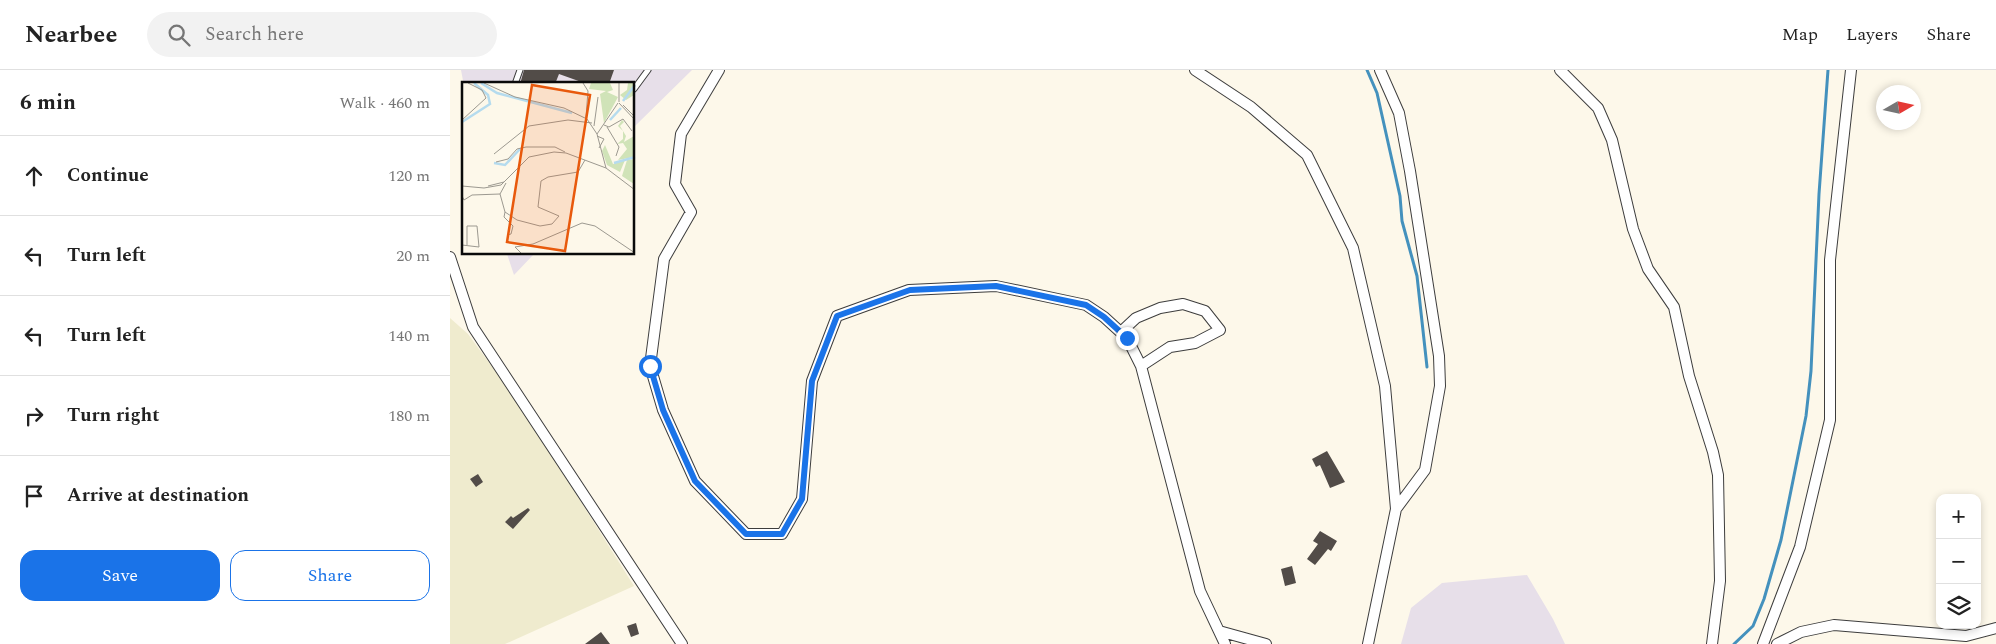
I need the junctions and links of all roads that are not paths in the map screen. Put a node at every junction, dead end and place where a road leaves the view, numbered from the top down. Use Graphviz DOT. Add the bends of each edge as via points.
graph roads {
  1 [pos="520,70"];
  2 [pos="648,70"];
  3 [pos="718,70"];
  4 [pos="1195,70"];
  5 [pos="1380,70"];
  6 [pos="1560,70"];
  7 [pos="1851,70"];
  8 [pos="516,82"];
  9 [pos="635,88"];
  10 [pos="450,257"];
  11 [pos="1121,332"];
  12 [pos="1141,366"];
  13 [pos="1396,509"];
  14 [pos="1996,628"];
  15 [pos="1219,631"];
  16 [pos="682,644"];
  17 [pos="1225,644"];
  18 [pos="1266,644"];
  19 [pos="1368,644"];
  20 [pos="1712,644"];
  21 [pos="1762,644"];
  22 [pos="1777,644"];
  1 -- 8 [label="lane"];
  2 -- 9 [label="lane"];
  3 -- 11 [label="street" via="681,134 676,184 691,212 664,259 650,366 663,410 695,481 746,534 782,534 802,499 812,381 837,316 910,290 996,286 1086,305"];
  4 -- 13 [label="street" via="1251,107 1307,155 1353,248 1385,386"];
  5 -- 13 [label="street" via="1398,114 1410,171 1439,356 1440,386 1426,470"];
  6 -- 20 [label="street" via="1598,108 1612,140 1633,229 1648,269 1674,307 1689,376 1713,452 1718,475 1720,581"];
  7 -- 21 [label="street" via="1830,260 1830,420 1800,547"];
  10 -- 16 [label="street" via="473,326"];
  11 -- 12 [label="street"];
  11 -- 12 [label="street" via="1136,318 1160,308 1184,304 1205,311 1220,330 1195,342 1170,347"];
  12 -- 15 [label="street" via="1200,591"];
  13 -- 19 [label="street"];
  14 -- 22 [label="street" via="1966,636 1834,625 1801,632"];
  15 -- 17 [label="street"];
  15 -- 18 [label="street"];
}
